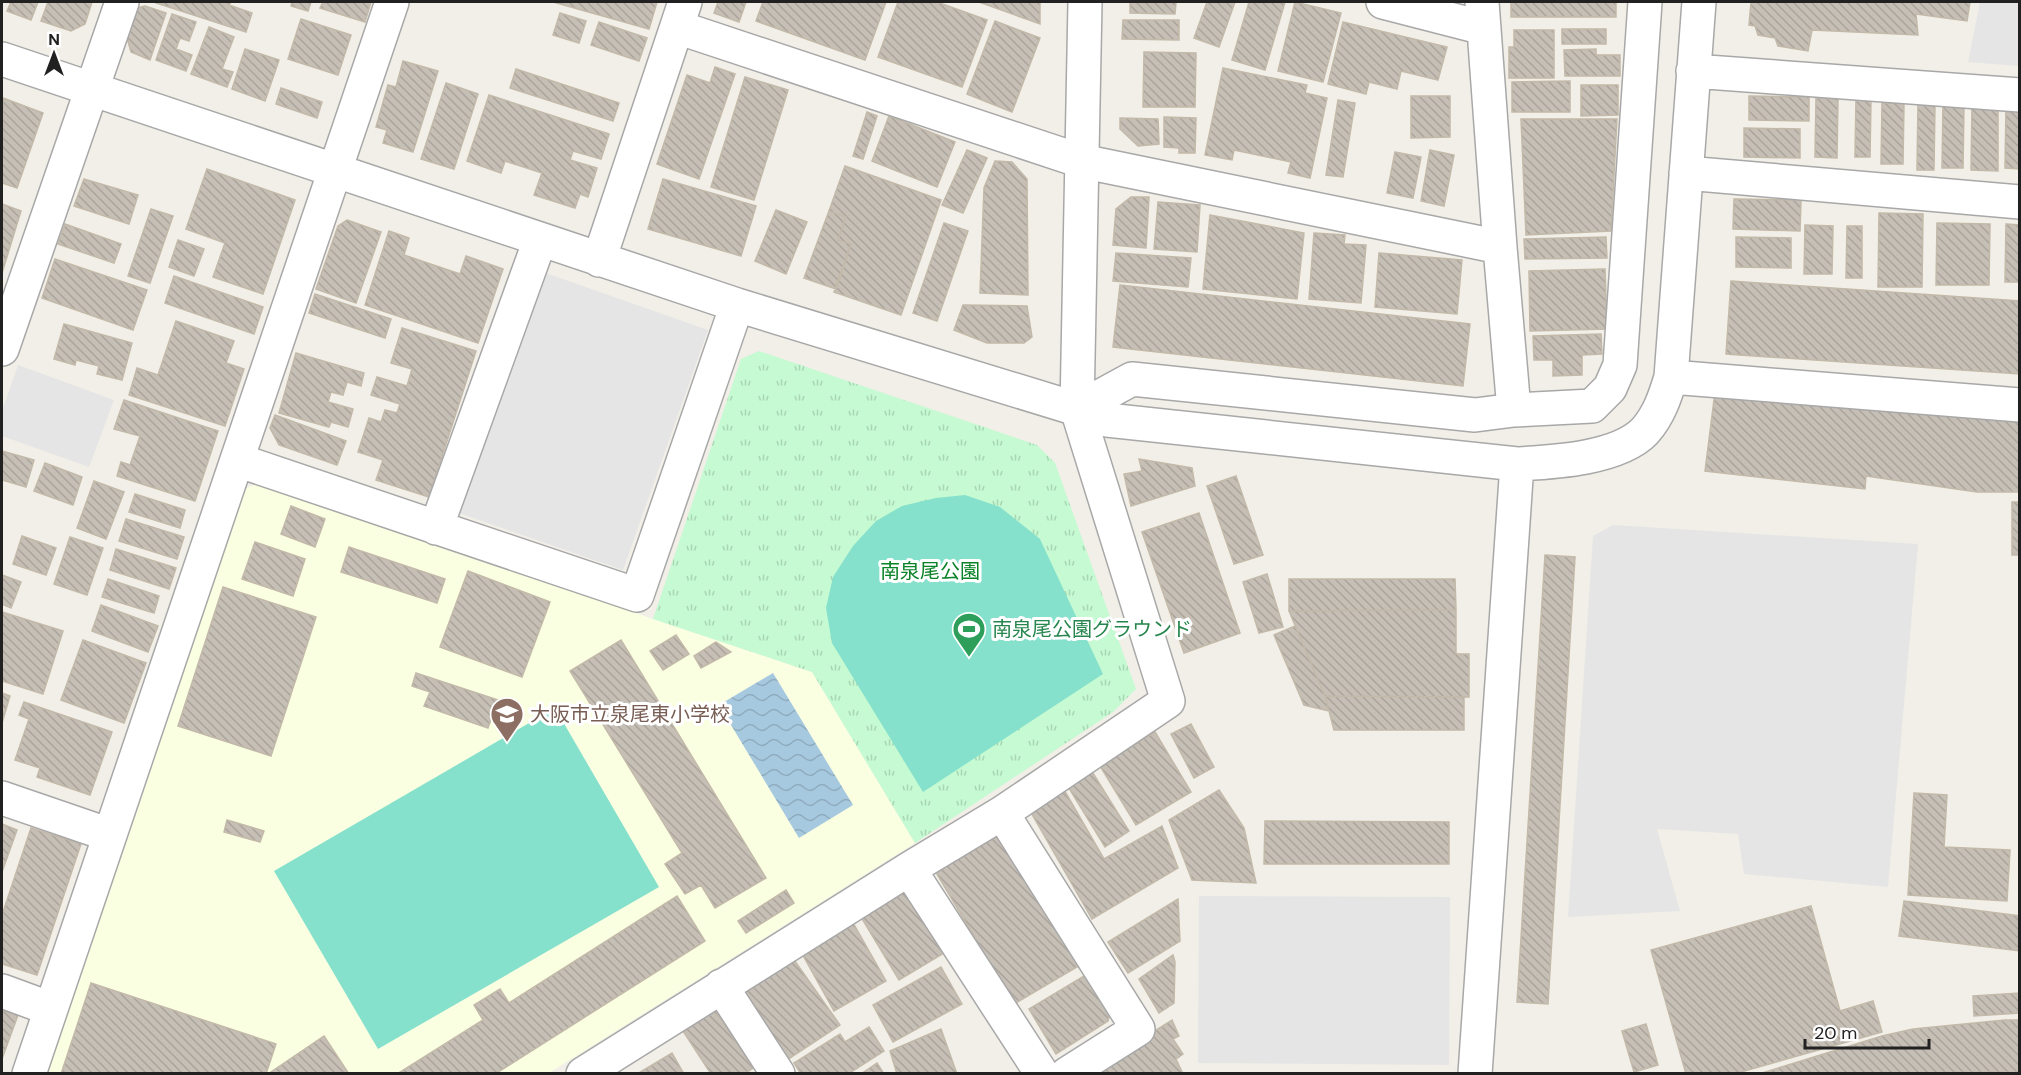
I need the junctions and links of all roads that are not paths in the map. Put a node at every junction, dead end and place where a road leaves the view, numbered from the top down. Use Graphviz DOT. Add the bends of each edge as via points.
graph roads {
  1 [pos="122,2"];
  2 [pos="392,2"];
  3 [pos="1085,2"];
  4 [pos="1383,2"];
  5 [pos="1645,2"];
  6 [pos="1699,2"];
  7 [pos="681,14"];
  8 [pos="1483,15"];
  9 [pos="2,59"];
  10 [pos="1693,72"];
  11 [pos="92,89"];
  12 [pos="2019,95"];
  13 [pos="1082,161"];
  14 [pos="335,172"];
  15 [pos="1686,173"];
  16 [pos="2019,202"];
  17 [pos="540,240"];
  18 [pos="1500,247"];
  19 [pos="599,260"];
  20 [pos="737,305"];
  21 [pos="2,349"];
  22 [pos="1671,377"];
  23 [pos="2019,405"];
  24 [pos="1077,408"];
  25 [pos="1514,410"];
  26 [pos="237,460"];
  27 [pos="1517,464"];
  28 [pos="436,528"];
  29 [pos="2,798"];
  30 [pos="1002,813"];
  31 [pos="110,835"];
  32 [pos="909,869"];
  33 [pos="721,986"];
  34 [pos="2,991"];
  35 [pos="51,1009"];
  36 [pos="29,1074"];
  37 [pos="582,1074"];
  38 [pos="778,1074"];
  39 [pos="1042,1074"];
  40 [pos="1067,1074"];
  41 [pos="1475,1074"];
  1 -- 11 [label="street"];
  2 -- 14 [label="street"];
  3 -- 13 [label="street"];
  4 -- 8 [label="street"];
  5 -- 25 [label="street" via="1620,365 1610,388 1592,406"];
  6 -- 10 [label="street"];
  7 -- 13 [label="street"];
  7 -- 19 [label="street"];
  8 -- 18 [label="street"];
  9 -- 11 [label="street"];
  10 -- 12 [label="street"];
  10 -- 15 [label="street"];
  11 -- 14 [label="street"];
  11 -- 21 [label="street"];
  13 -- 18 [label="street"];
  13 -- 24 [label="street"];
  14 -- 17 [label="street"];
  14 -- 26 [label="street"];
  15 -- 16 [label="street"];
  15 -- 22 [label="street"];
  17 -- 19 [label="street"];
  17 -- 28 [label="street"];
  18 -- 25 [label="street"];
  19 -- 20 [label="street"];
  20 -- 24 [label="street"];
  20 -- 28 [label="street" via="637,595"];
  22 -- 23 [label="street"];
  22 -- 27 [label="street" via="1661,407 1644,432 1619,447 1565,462"];
  24 -- 25 [label="street" via="1132,379 1475,416"];
  24 -- 27 [label="street" via="1107,420"];
  24 -- 30 [label="street" via="1168,701"];
  26 -- 28 [label="street"];
  26 -- 31 [label="street"];
  27 -- 41 [label="street"];
  29 -- 31 [label="street"];
  30 -- 32 [label="street"];
  30 -- 40 [label="street" via="1137,1029"];
  31 -- 35 [label="street"];
  32 -- 33 [label="street"];
  32 -- 39 [label="street"];
  33 -- 37 [label="street"];
  33 -- 38 [label="street"];
  34 -- 35 [label="street"];
  35 -- 36 [label="street"];
}
